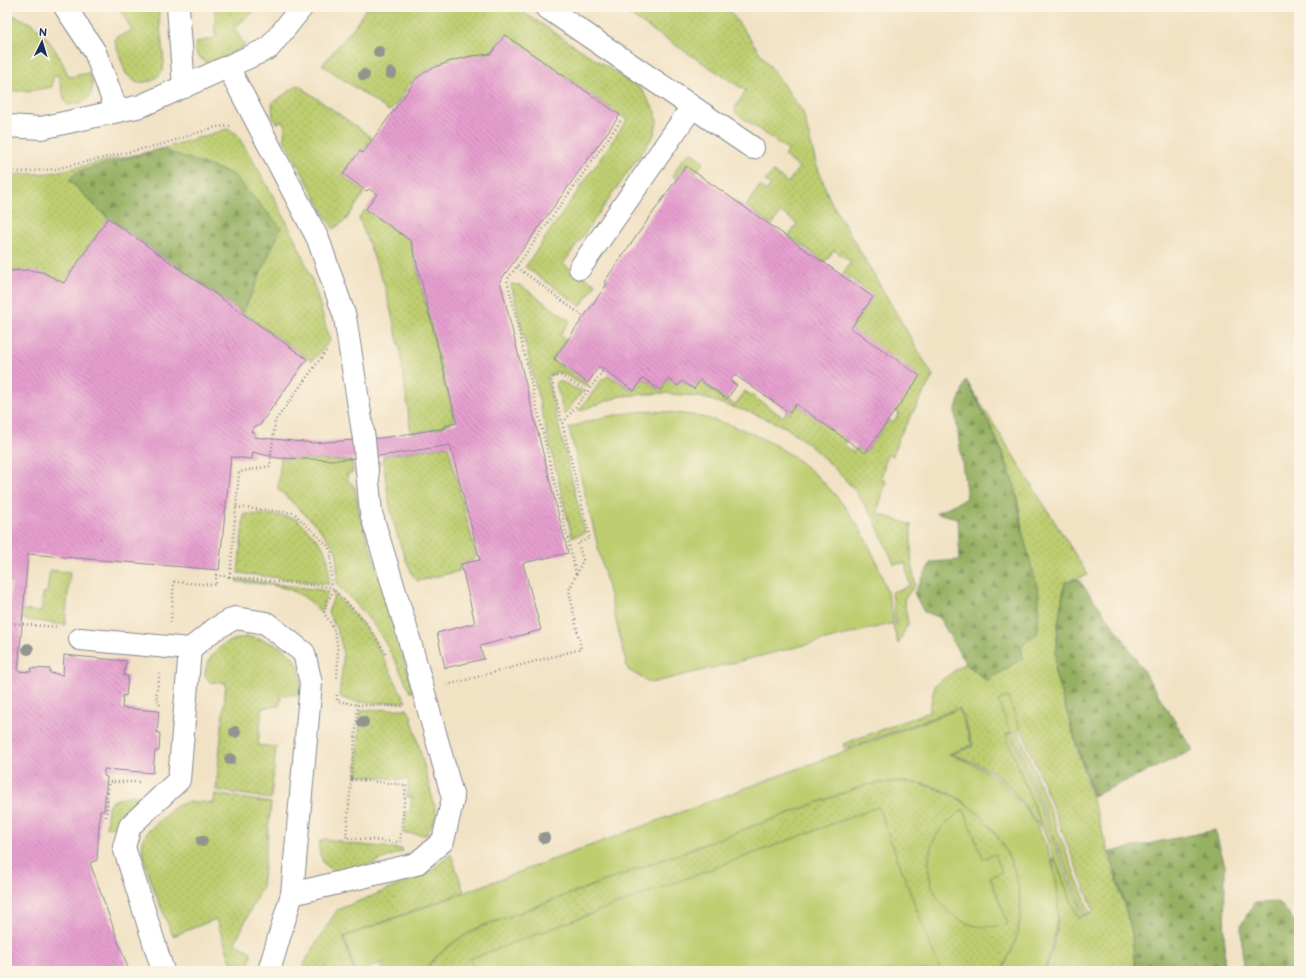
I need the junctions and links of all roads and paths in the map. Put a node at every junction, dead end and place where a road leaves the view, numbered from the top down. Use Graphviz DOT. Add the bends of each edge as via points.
graph roads {
  1 [pos="65,7"];
  2 [pos="178,7"];
  3 [pos="302,7"];
  4 [pos="546,7"];
  5 [pos="228,67"];
  6 [pos="184,87"];
  7 [pos="692,107"];
  8 [pos="117,111"];
  9 [pos="622,119"];
  10 [pos="7,126"];
  11 [pos="237,129"];
  12 [pos="753,148"];
  13 [pos="7,170"];
  14 [pos="517,267"];
  15 [pos="580,268"];
  16 [pos="584,317"];
  17 [pos="328,348"];
  18 [pos="604,370"];
  19 [pos="587,392"];
  20 [pos="562,423"];
  21 [pos="236,507"];
  22 [pos="576,575"];
  23 [pos="230,577"];
  24 [pos="331,587"];
  25 [pos="334,590"];
  26 [pos="7,623"];
  27 [pos="171,624"];
  28 [pos="73,634"];
  29 [pos="190,649"];
  30 [pos="387,657"];
  31 [pos="167,673"];
  32 [pos="337,686"];
  33 [pos="449,691"];
  34 [pos="337,694"];
  35 [pos="358,705"];
  36 [pos="405,706"];
  37 [pos="162,709"];
  38 [pos="351,779"];
  39 [pos="141,782"];
  40 [pos="106,820"];
  41 [pos="400,842"];
  42 [pos="437,845"];
  43 [pos="292,894"];
  44 [pos="163,971"];
  45 [pos="269,971"];
  1 -- 8 [label="lane" via="95,52"];
  2 -- 6 [label="lane"];
  3 -- 5 [label="lane" via="269,48"];
  4 -- 7 [label="lane"];
  5 -- 6 [label="lane"];
  5 -- 42 [label="lane" via="318,239 345,317 364,439 371,513 453,798 443,841"];
  6 -- 8 [label="lane" via="141,106"];
  7 -- 12 [label="lane"];
  7 -- 15 [label="lane"];
  8 -- 10 [label="lane" via="40,128"];
  9 -- 14 [label="path"];
  11 -- 13 [label="path" via="233,126 216,127 163,144 55,169 20,172"];
  14 -- 16 [label="path"];
  14 -- 22 [label="path" via="507,280"];
  17 -- 21 [label="path" via="275,421 270,466 239,472"];
  18 -- 19 [label="path"];
  19 -- 20 [label="path"];
  19 -- 20 [label="path" via="561,376 554,376 552,381"];
  20 -- 22 [label="path" via="590,538 578,543 583,560"];
  21 -- 23 [label="path"];
  21 -- 24 [label="path" via="294,513 331,552"];
  22 -- 33 [label="path" via="569,590 581,649 447,684"];
  23 -- 24 [label="path"];
  23 -- 27 [label="path" via="216,575 216,584 174,582"];
  24 -- 25 [label="path"];
  25 -- 30 [label="path" via="365,620"];
  25 -- 32 [label="path" via="324,614 330,621 339,650"];
  26 -- 28 [label="path"];
  28 -- 29 [label="lane"];
  29 -- 43 [label="lane" via="215,629 235,618 266,623 304,653 311,683"];
  29 -- 44 [label="lane" via="179,780 130,826 124,847"];
  31 -- 37 [label="path" via="161,668 156,696"];
  34 -- 35 [label="path" via="337,701"];
  35 -- 36 [label="path"];
  35 -- 38 [label="path"];
  38 -- 41 [label="path" via="406,785"];
  38 -- 41 [label="path" via="346,838"];
  39 -- 40 [label="path" via="109,782"];
  41 -- 42 [label="path"];
  42 -- 43 [label="lane" via="416,864"];
  43 -- 45 [label="lane"];
}
